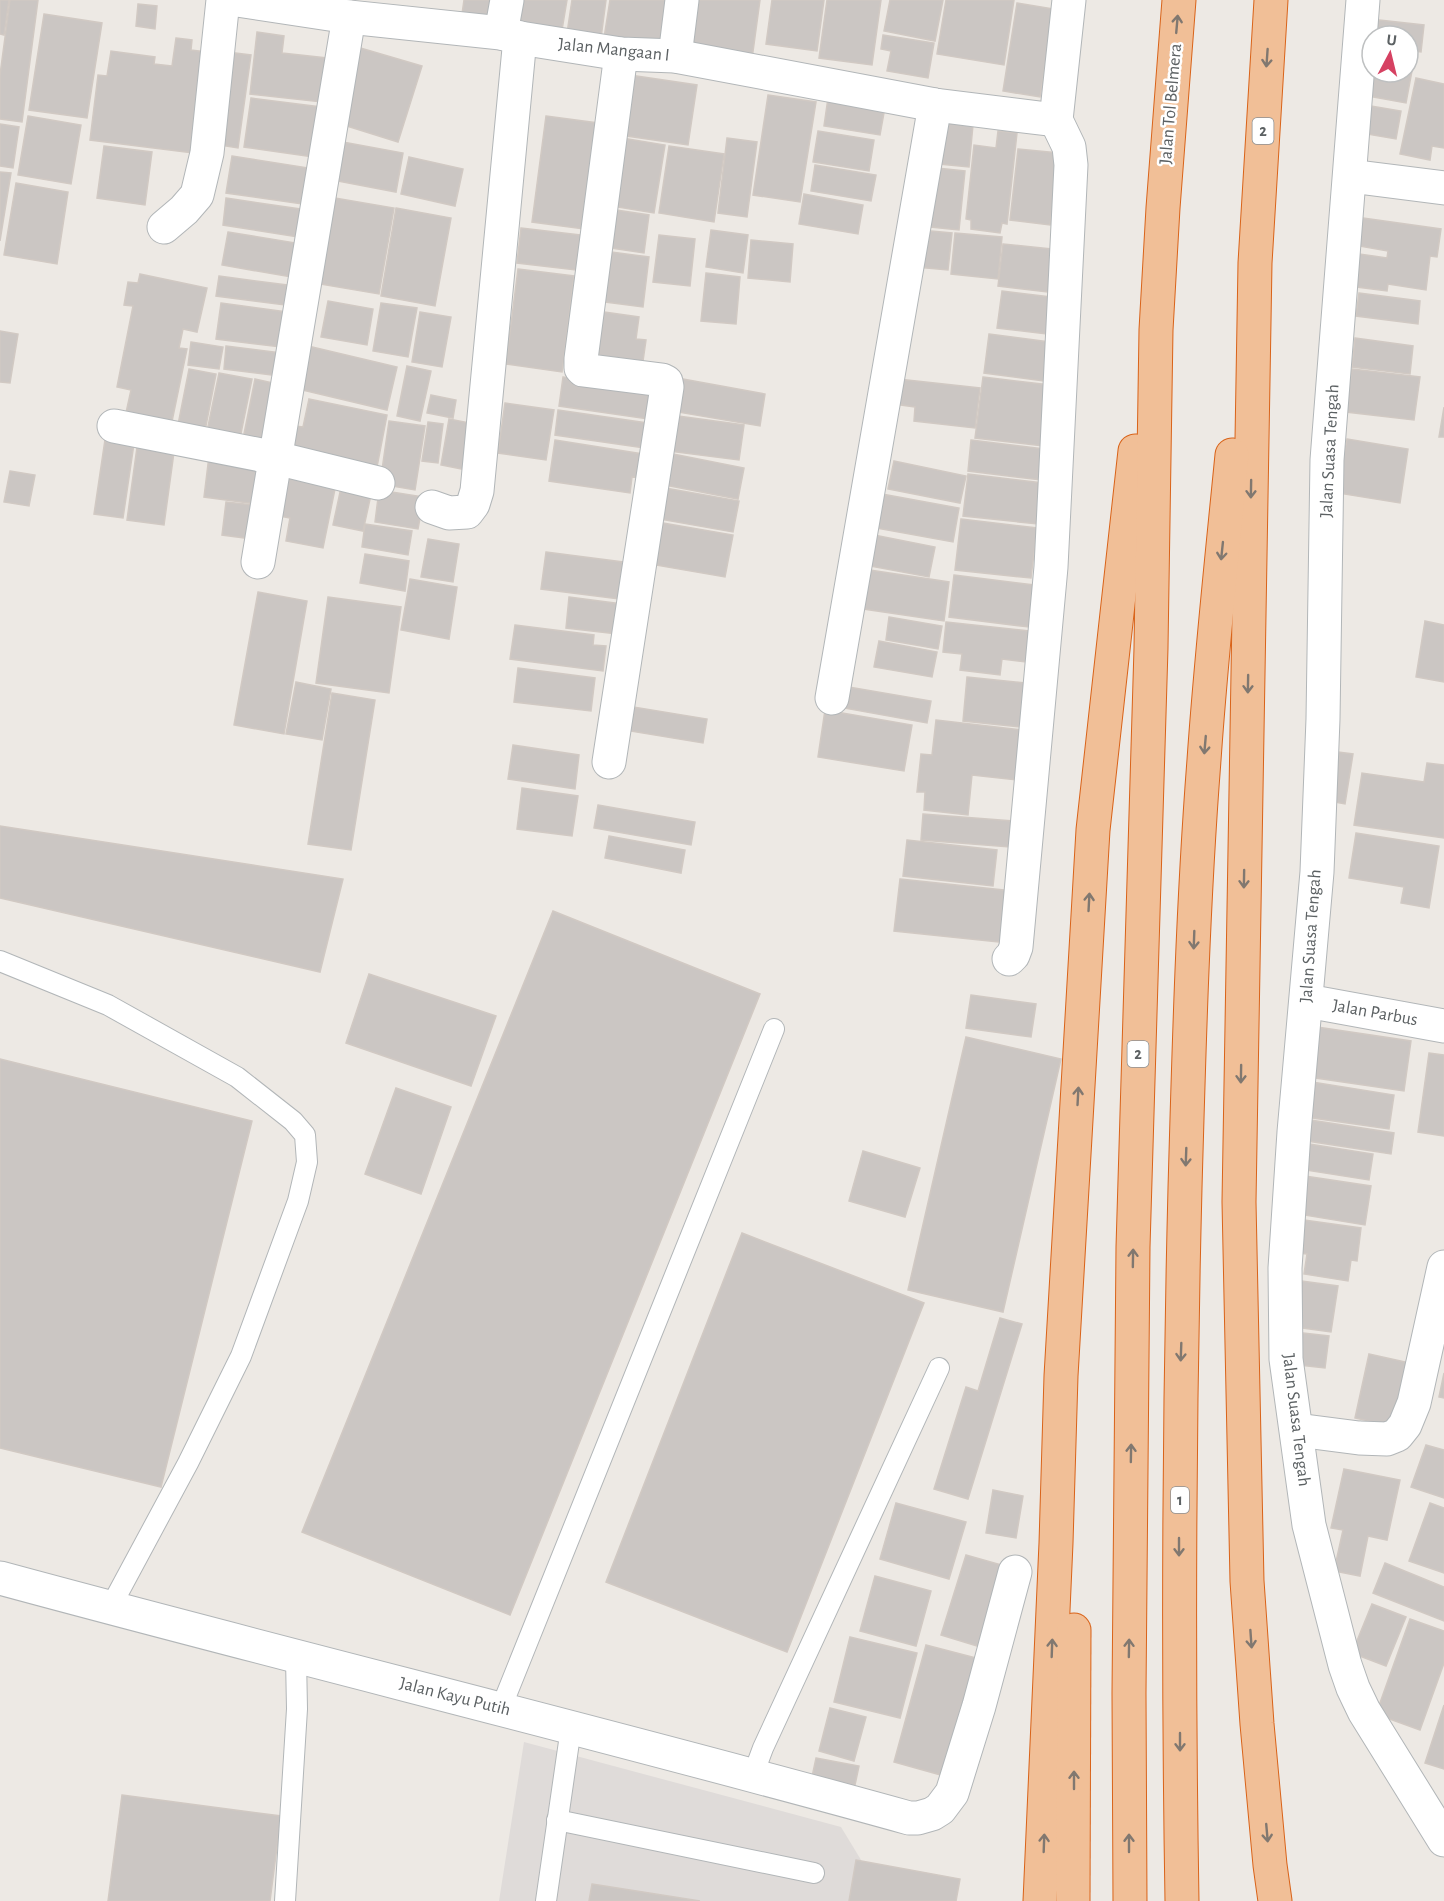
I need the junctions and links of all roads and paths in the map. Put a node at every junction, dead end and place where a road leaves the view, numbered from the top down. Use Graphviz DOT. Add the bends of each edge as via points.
graph roads {
  1 [pos="222,0"];
  2 [pos="237,0"];
  3 [pos="507,0"];
  4 [pos="682,0"];
  5 [pos="1069,0"];
  6 [pos="1179,0"];
  7 [pos="1271,0"];
  8 [pos="1363,0"];
  9 [pos="348,17"];
  10 [pos="511,36"];
  11 [pos="621,54"];
  12 [pos="675,56"];
  13 [pos="935,105"];
  14 [pos="1056,120"];
  15 [pos="1350,176"];
  16 [pos="1444,188"];
  17 [pos="1163,208"];
  18 [pos="164,227"];
  19 [pos="1255,263"];
  20 [pos="114,426"];
  21 [pos="276,458"];
  22 [pos="378,483"];
  23 [pos="432,507"];
  24 [pos="258,562"];
  25 [pos="832,698"];
  26 [pos="609,762"];
  27 [pos="1009,959"];
  28 [pos="0,961"];
  29 [pos="1307,1001"];
  30 [pos="1444,1026"];
  31 [pos="774,1029"];
  32 [pos="1188,1098"];
  33 [pos="1076,1137"];
  34 [pos="1444,1267"];
  35 [pos="939,1368"];
  36 [pos="1297,1430"];
  37 [pos="1015,1572"];
  38 [pos="0,1578"];
  39 [pos="110,1608"];
  40 [pos="296,1658"];
  41 [pos="501,1708"];
  42 [pos="572,1728"];
  43 [pos="753,1774"];
  44 [pos="557,1820"];
  45 [pos="1444,1840"];
  46 [pos="814,1873"];
  47 [pos="285,1901"];
  48 [pos="546,1901"];
  49 [pos="1040,1901"];
  50 [pos="1073,1901"];
  51 [pos="1130,1901"];
  52 [pos="1182,1901"];
  53 [pos="1275,1901"];
  1 -- 18 [label="street" via="207,153 197,195"];
  2 -- 9 [label="street, Jalan Mangaan I"];
  3 -- 10 [label="street"];
  4 -- 12 [label="street"];
  5 -- 14 [label="street"];
  17 -- 6 [label="highway, Jalan Tol Belmera / 2, one-way"];
  7 -- 19 [label="highway, 2, one-way"];
  8 -- 15 [label="street, Jalan Suasa Tengah"];
  9 -- 10 [label="street, Jalan Mangaan I"];
  9 -- 21 [label="street"];
  10 -- 11 [label="street, Jalan Mangaan I"];
  10 -- 23 [label="street" via="477,491 467,512 449,513"];
  11 -- 12 [label="street, Jalan Mangaan I"];
  11 -- 26 [label="street" via="581,368 663,380 667,387"];
  12 -- 13 [label="street, Jalan Mangaan I"];
  13 -- 14 [label="street, Jalan Mangaan I"];
  13 -- 25 [label="street"];
  14 -- 27 [label="street" via="1069,147 1071,165 1051,567 1016,947"];
  15 -- 16 [label="street"];
  15 -- 29 [label="street, Jalan Suasa Tengah" via="1327,460 1323,720"];
  33 -- 17 [label="highway, one-way" via="1093,830"];
  51 -- 17 [label="highway, 2, one-way" via="1133,1247 1156,330"];
  19 -- 32 [label="highway, 2, one-way" via="1232,454 1204,762"];
  19 -- 53 [label="highway, one-way" via="1239,1202 1247,1581"];
  20 -- 21 [label="street"];
  21 -- 22 [label="street"];
  21 -- 24 [label="street"];
  28 -- 39 [label="lane" via="108,1005 237,1077 293,1120 305,1135 307,1162 298,1201 241,1356"];
  29 -- 30 [label="street, Jalan Parbus"];
  29 -- 36 [label="street, Jalan Suasa Tengah" via="1285,1268 1286,1359"];
  31 -- 41 [label="lane"];
  32 -- 52 [label="highway, 1, one-way" via="1180,1393"];
  49 -- 33 [label="highway, one-way" via="1061,1376"];
  50 -- 33 [label="highway, one-way"];
  34 -- 36 [label="street" via="1414,1404 1396,1435 1387,1439 1359,1438"];
  35 -- 43 [label="lane"];
  36 -- 45 [label="street, Jalan Suasa Tengah" via="1309,1525 1353,1688"];
  37 -- 43 [label="street, Jalan Kayu Putih" via="952,1793 940,1809 909,1818"];
  38 -- 39 [label="street, Jalan Kayu Putih"];
  39 -- 40 [label="street, Jalan Kayu Putih"];
  40 -- 41 [label="street, Jalan Kayu Putih"];
  40 -- 47 [label="lane" via="297,1709"];
  41 -- 42 [label="street, Jalan Kayu Putih"];
  42 -- 43 [label="street, Jalan Kayu Putih"];
  42 -- 44 [label="lane"];
  44 -- 46 [label="lane"];
  44 -- 48 [label="lane"];
}
